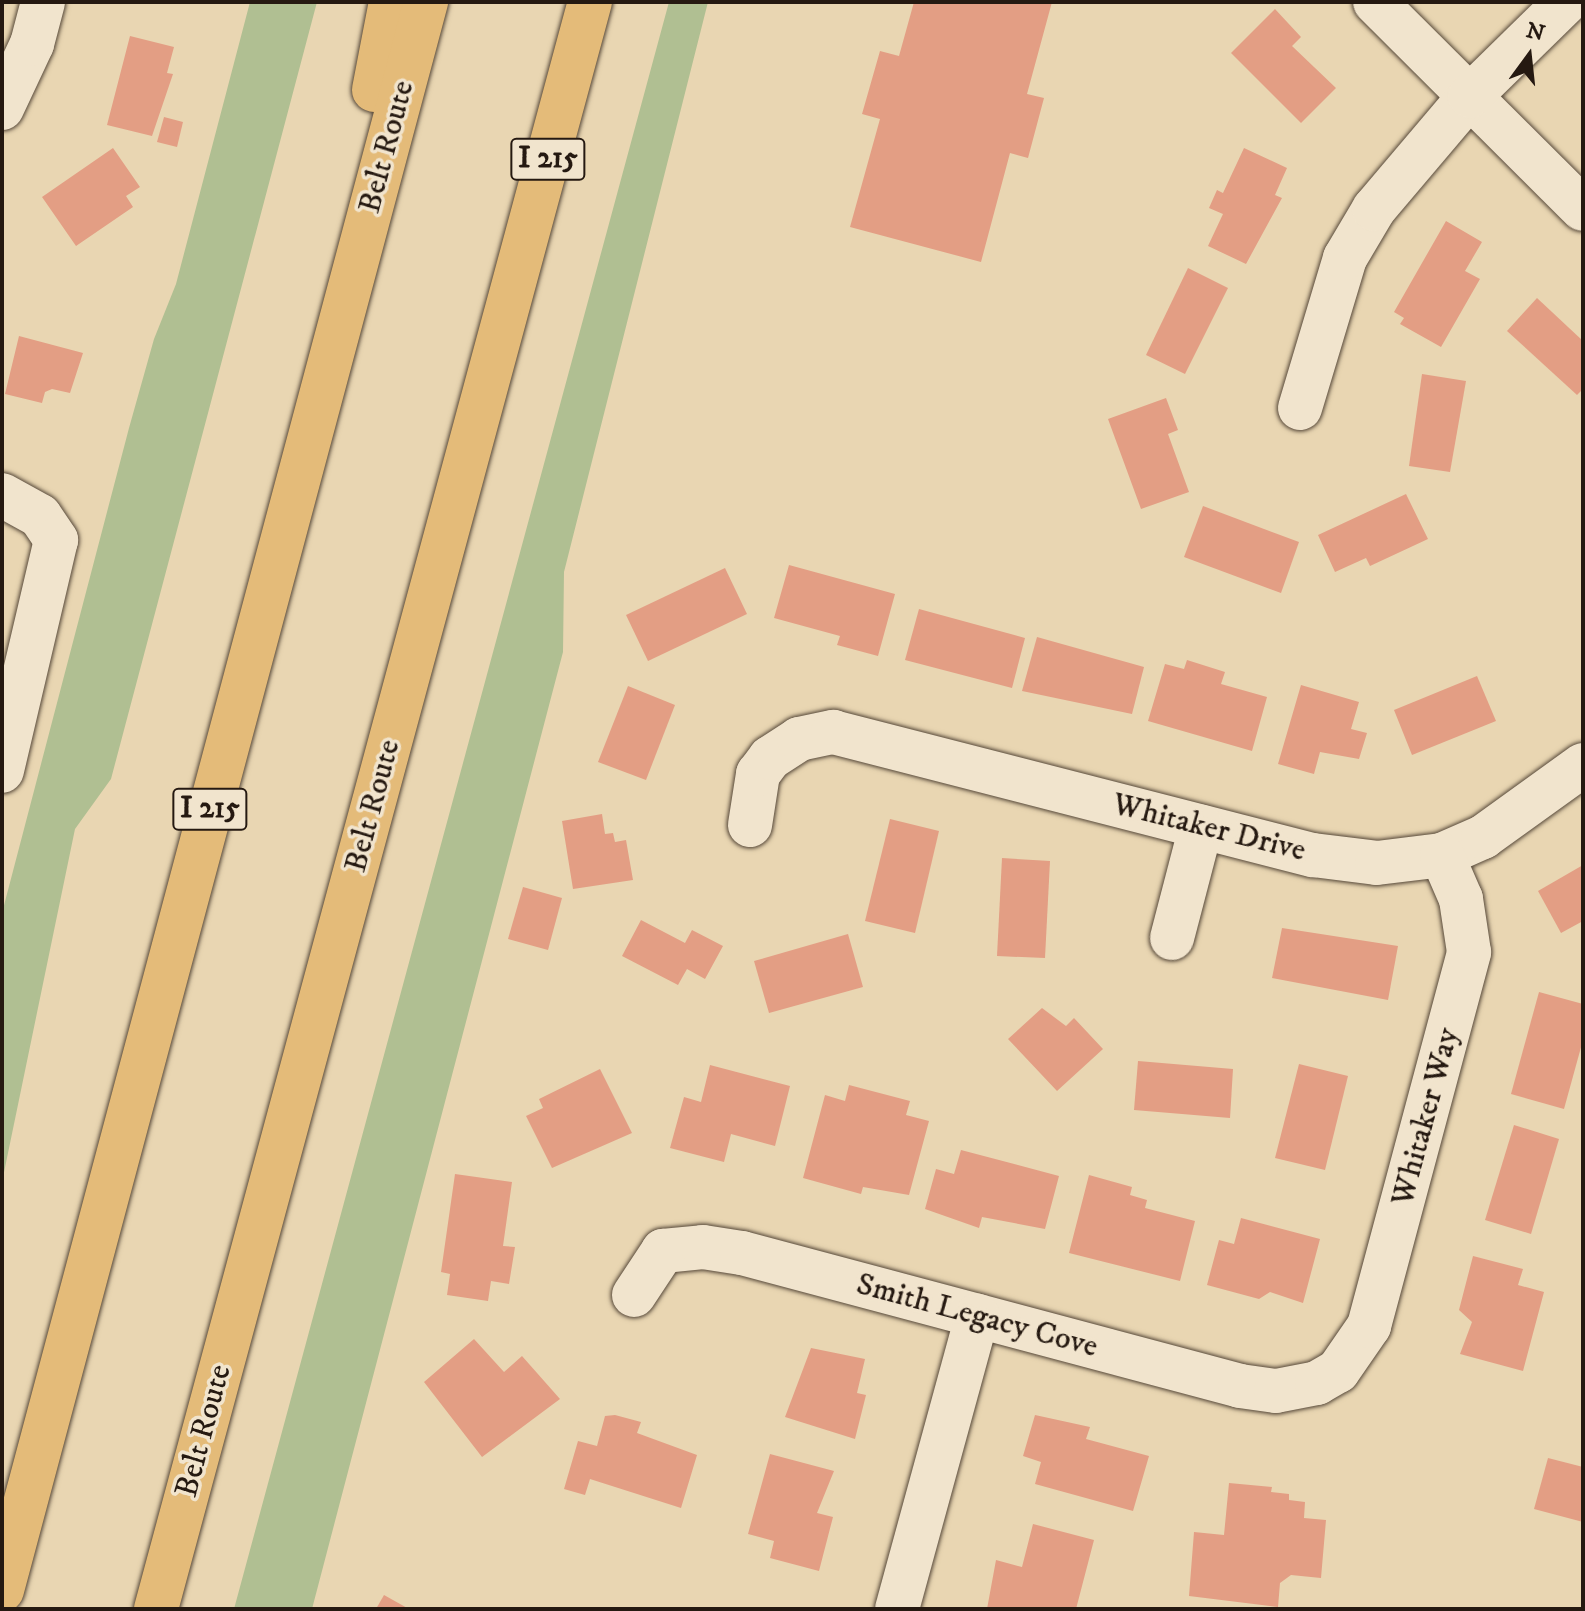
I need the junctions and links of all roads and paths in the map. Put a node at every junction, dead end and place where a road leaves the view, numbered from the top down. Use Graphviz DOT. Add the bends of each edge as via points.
graph roads {
  1 [pos="43,2"];
  2 [pos="391,2"];
  3 [pos="426,2"];
  4 [pos="590,2"];
  5 [pos="1375,2"];
  6 [pos="1566,2"];
  7 [pos="1470,96"];
  8 [pos="4,108"];
  9 [pos="1583,209"];
  10 [pos="326,377"];
  11 [pos="1300,408"];
  12 [pos="10,498"];
  13 [pos="1583,765"];
  14 [pos="2,771"];
  15 [pos="750,825"];
  16 [pos="1201,827"];
  17 [pos="1442,855"];
  18 [pos="1172,938"];
  19 [pos="634,1295"];
  20 [pos="977,1316"];
  21 [pos="1338,1371"];
  22 [pos="2,1590"];
  23 [pos="156,1609"];
  24 [pos="897,1609"];
  1 -- 8 [label="street"];
  2 -- 10 [label="highway"];
  3 -- 10 [label="highway, Belt Route / I 215"];
  4 -- 23 [label="highway, Belt Route / I 215"];
  5 -- 7 [label="street"];
  6 -- 7 [label="street"];
  7 -- 9 [label="street"];
  7 -- 11 [label="street" via="1374,209 1345,258"];
  10 -- 22 [label="highway, Belt Route / I 215"];
  12 -- 14 [label="street" via="40,516 56,540"];
  13 -- 17 [label="street, Whitaker Drive" via="1483,837"];
  15 -- 16 [label="street, Whitaker Drive" via="758,774 770,758 816,734 853,735"];
  16 -- 17 [label="street, Whitaker Drive" via="1345,861 1410,861"];
  16 -- 18 [label="street"];
  17 -- 21 [label="street, Whitaker Way" via="1464,910 1469,952 1378,1300 1357,1350"];
  19 -- 20 [label="street, Smith Legacy Cove" via="663,1251 703,1247"];
  20 -- 21 [label="street, Smith Legacy Cove" via="1240,1386 1298,1389"];
  20 -- 24 [label="street"];
}
